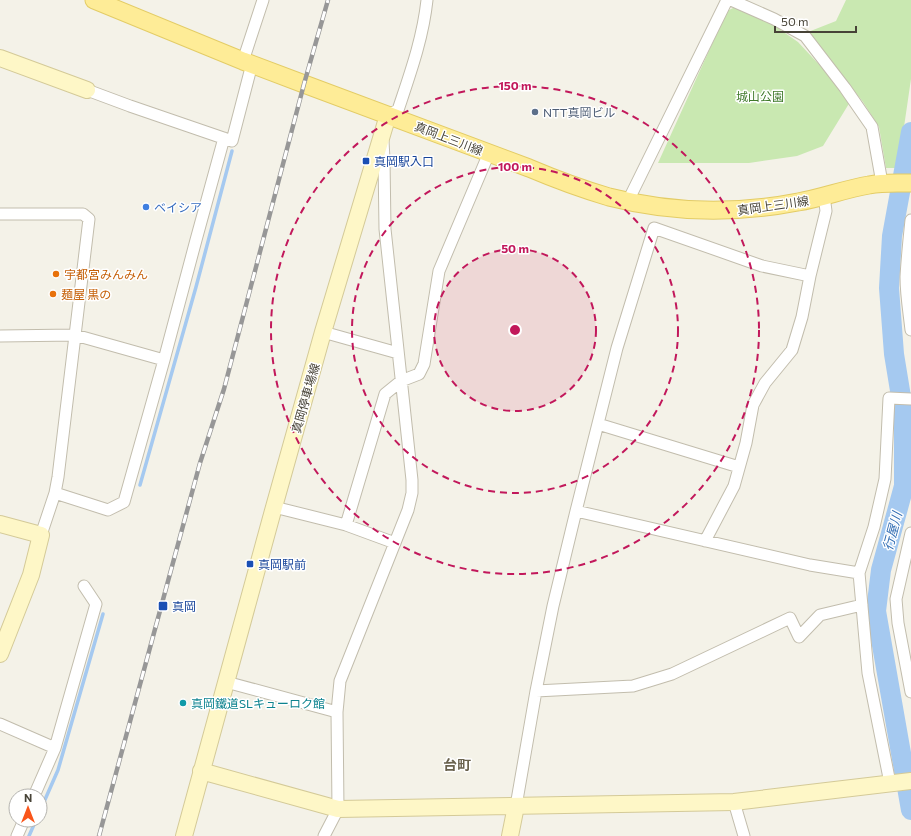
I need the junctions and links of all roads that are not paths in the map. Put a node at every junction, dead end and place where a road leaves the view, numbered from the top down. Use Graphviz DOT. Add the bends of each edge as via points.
graph roads {
  1 [pos="94,0"];
  2 [pos="263,0"];
  3 [pos="427,0"];
  4 [pos="727,0"];
  5 [pos="731,0"];
  6 [pos="0,58"];
  7 [pos="247,62"];
  8 [pos="87,90"];
  9 [pos="388,115"];
  10 [pos="382,136"];
  11 [pos="224,138"];
  12 [pos="489,153"];
  13 [pos="896,183"];
  14 [pos="824,196"];
  15 [pos="628,201"];
  16 [pos="0,214"];
  17 [pos="911,220"];
  18 [pos="810,276"];
  19 [pos="911,330"];
  20 [pos="323,332"];
  21 [pos="75,335"];
  22 [pos="0,336"];
  23 [pos="398,353"];
  24 [pos="164,360"];
  25 [pos="402,381"];
  26 [pos="911,400"];
  27 [pos="598,424"];
  28 [pos="739,467"];
  29 [pos="55,493"];
  30 [pos="274,507"];
  31 [pos="576,511"];
  32 [pos="0,524"];
  33 [pos="346,525"];
  34 [pos="911,533"];
  35 [pos="41,535"];
  36 [pos="705,541"];
  37 [pos="395,543"];
  38 [pos="859,573"];
  39 [pos="84,586"];
  40 [pos="862,605"];
  41 [pos="0,654"];
  42 [pos="226,682"];
  43 [pos="536,691"];
  44 [pos="911,692"];
  45 [pos="337,712"];
  46 [pos="0,724"];
  47 [pos="55,748"];
  48 [pos="202,771"];
  49 [pos="911,780"];
  50 [pos="892,782"];
  51 [pos="38,788"];
  52 [pos="734,802"];
  53 [pos="516,806"];
  54 [pos="338,809"];
  55 [pos="184,836"];
  56 [pos="324,836"];
  57 [pos="510,836"];
  58 [pos="744,836"];
  1 -- 7 [label="main road, 真岡上三川線"];
  2 -- 7 [label="street"];
  3 -- 9 [label="street" via="426,16 398,110"];
  4 -- 15 [label="street"];
  5 -- 13 [label="street" via="805,36 872,127"];
  6 -- 8 [label="street"];
  7 -- 9 [label="main road, 真岡上三川線"];
  7 -- 11 [label="street" via="232,141"];
  8 -- 11 [label="street"];
  9 -- 10 [label="street, 真岡停車場線"];
  9 -- 12 [label="main road, 真岡上三川線"];
  10 -- 20 [label="street, 真岡停車場線"];
  10 -- 23 [label="street" via="385,229"];
  11 -- 24 [label="street"];
  12 -- 15 [label="main road, 真岡上三川線" via="587,190"];
  12 -- 25 [label="street" via="439,271 424,364 419,374"];
  13 -- 14 [label="main road, 真岡上三川線" via="860,187"];
  14 -- 15 [label="main road, 真岡上三川線" via="792,203 705,211"];
  14 -- 18 [label="street" via="826,210"];
  16 -- 21 [label="street" via="84,214 89,219"];
  17 -- 19 [label="street" via="906,277"];
  18 -- 27 [label="street" via="762,266 654,228"];
  18 -- 28 [label="street" via="792,350 765,383 753,405"];
  20 -- 23 [label="street"];
  20 -- 30 [label="street, 真岡停車場線"];
  21 -- 22 [label="street"];
  21 -- 24 [label="street"];
  21 -- 29 [label="street"];
  23 -- 25 [label="street"];
  24 -- 29 [label="street" via="124,502 108,510"];
  25 -- 33 [label="street" via="385,394"];
  25 -- 37 [label="street" via="412,493"];
  26 -- 38 [label="street" via="889,398 885,479 874,528"];
  27 -- 28 [label="street"];
  27 -- 31 [label="street"];
  28 -- 36 [label="street" via="734,486"];
  29 -- 35 [label="street"];
  30 -- 33 [label="street"];
  30 -- 42 [label="street, 真岡停車場線"];
  31 -- 36 [label="street"];
  31 -- 43 [label="street"];
  32 -- 35 [label="street"];
  33 -- 37 [label="street"];
  34 -- 44 [label="street" via="896,599"];
  35 -- 41 [label="street" via="31,575"];
  36 -- 38 [label="street" via="810,565"];
  37 -- 45 [label="street" via="340,681"];
  38 -- 40 [label="street"];
  39 -- 47 [label="street" via="96,604"];
  40 -- 43 [label="street" via="820,615 799,637 790,618 672,674 633,686"];
  40 -- 50 [label="street" via="868,673"];
  42 -- 45 [label="street"];
  42 -- 48 [label="street, 真岡停車場線"];
  43 -- 53 [label="street"];
  45 -- 54 [label="street"];
  46 -- 47 [label="street"];
  47 -- 51 [label="street"];
  48 -- 54 [label="street"];
  48 -- 55 [label="street, 真岡停車場線"];
  49 -- 50 [label="street"];
  50 -- 52 [label="street"];
  52 -- 53 [label="street"];
  52 -- 58 [label="street"];
  53 -- 54 [label="street"];
  53 -- 57 [label="street"];
  54 -- 56 [label="street"];
}
